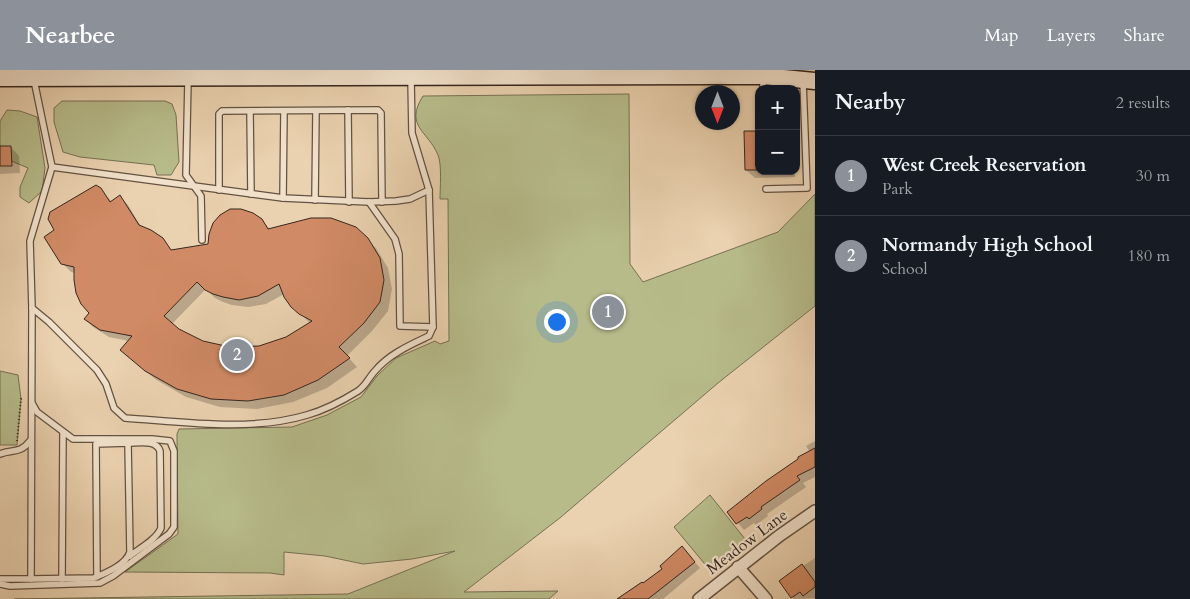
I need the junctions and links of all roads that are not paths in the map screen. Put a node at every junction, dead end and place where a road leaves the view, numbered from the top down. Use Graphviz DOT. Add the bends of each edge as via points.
graph roads {
  1 [pos="33,74"];
  2 [pos="188,74"];
  3 [pos="411,76"];
  4 [pos="0,78"];
  5 [pos="809,80"];
  6 [pos="763,82"];
  7 [pos="348,110"];
  8 [pos="250,111"];
  9 [pos="284,111"];
  10 [pos="316,111"];
  11 [pos="52,167"];
  12 [pos="193,185"];
  13 [pos="766,189"];
  14 [pos="219,190"];
  15 [pos="429,190"];
  16 [pos="251,194"];
  17 [pos="283,198"];
  18 [pos="315,200"];
  19 [pos="349,202"];
  20 [pos="369,202"];
  21 [pos="382,202"];
  22 [pos="202,240"];
  23 [pos="32,308"];
  24 [pos="434,327"];
  25 [pos="31,402"];
  26 [pos="63,432"];
  27 [pos="30,441"];
  28 [pos="128,444"];
  29 [pos="2,453"];
  30 [pos="815,511"];
  31 [pos="129,557"];
  32 [pos="738,568"];
  33 [pos="97,577"];
  34 [pos="0,579"];
  35 [pos="31,579"];
  36 [pos="62,579"];
  37 [pos="0,584"];
  38 [pos="699,599"];
  39 [pos="766,599"];
  1 -- 2 [label="main road"];
  1 -- 4 [label="main road"];
  1 -- 11 [label="lane"];
  2 -- 3 [label="main road"];
  2 -- 12 [label="lane" via="186,175"];
  3 -- 6 [label="main road"];
  3 -- 15 [label="lane" via="412,132"];
  5 -- 6 [label="main road"];
  5 -- 13 [label="lane" via="807,188"];
  7 -- 10 [label="lane"];
  7 -- 19 [label="lane"];
  7 -- 21 [label="lane" via="378,110 382,113"];
  8 -- 9 [label="lane"];
  8 -- 14 [label="lane" via="222,111 219,114"];
  8 -- 16 [label="lane"];
  9 -- 10 [label="lane"];
  9 -- 17 [label="lane"];
  10 -- 18 [label="lane"];
  11 -- 12 [label="lane"];
  11 -- 23 [label="lane" via="30,240"];
  12 -- 14 [label="lane"];
  12 -- 22 [label="lane" via="201,196"];
  14 -- 16 [label="lane"];
  15 -- 21 [label="lane" via="410,199"];
  15 -- 24 [label="lane"];
  16 -- 17 [label="lane"];
  17 -- 18 [label="lane"];
  18 -- 19 [label="lane"];
  19 -- 20 [label="lane"];
  20 -- 21 [label="lane"];
  20 -- 24 [label="lane" via="396,239 400,326"];
  23 -- 24 [label="lane" via="97,370 114,408 125,418 201,423 261,423 306,416 332,406 361,389 389,358 429,336"];
  23 -- 25 [label="lane"];
  25 -- 26 [label="lane" via="37,412"];
  25 -- 27 [label="lane"];
  26 -- 36 [label="lane"];
  26 -- 37 [label="lane" via="73,439 170,441 174,451 174,527 169,534 100,583"];
  27 -- 29 [label="lane" via="15,452"];
  27 -- 35 [label="lane"];
  28 -- 31 [label="lane"];
  28 -- 31 [label="lane" via="154,443 159,447 161,528"];
  28 -- 33 [label="lane" via="96,444"];
  30 -- 32 [label="street, Meadow Lane"];
  31 -- 33 [label="lane"];
  32 -- 38 [label="street, Meadow Lane"];
  32 -- 39 [label="street"];
  33 -- 36 [label="lane"];
  34 -- 35 [label="lane"];
  35 -- 36 [label="lane"];
}
